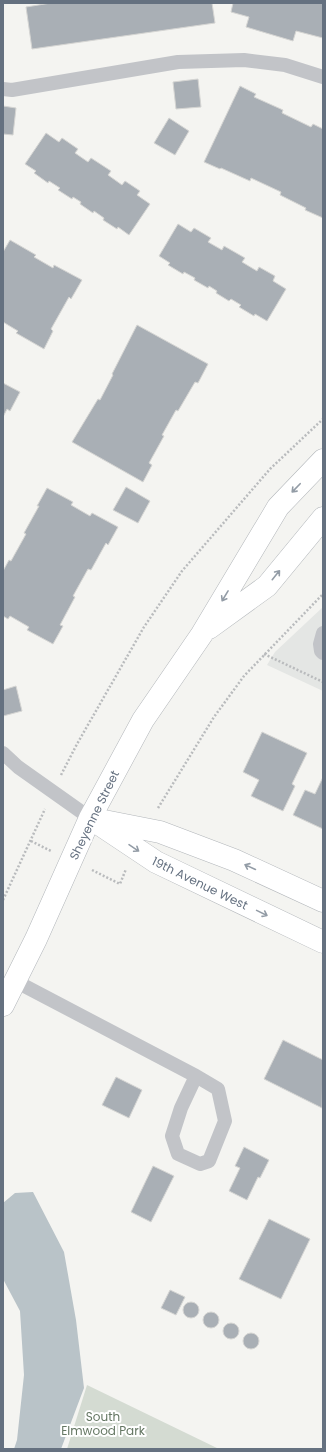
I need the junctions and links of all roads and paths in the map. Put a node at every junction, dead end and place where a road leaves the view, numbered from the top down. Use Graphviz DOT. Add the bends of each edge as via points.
graph roads {
  1 [pos="323,77"];
  2 [pos="3,89"];
  3 [pos="323,419"];
  4 [pos="323,460"];
  5 [pos="323,518"];
  6 [pos="323,594"];
  7 [pos="323,633"];
  8 [pos="202,634"];
  9 [pos="323,653"];
  10 [pos="264,654"];
  11 [pos="323,682"];
  12 [pos="3,753"];
  13 [pos="52,791"];
  14 [pos="166,795"];
  15 [pos="90,818"];
  16 [pos="3,900"];
  17 [pos="323,901"];
  18 [pos="323,942"];
  19 [pos="15,982"];
  20 [pos="3,1005"];
  21 [pos="196,1076"];
  1 -- 2 [label="lane" via="285,65 244,60 178,62 12,90"];
  3 -- 13 [label="path" via="270,468 182,571 144,627"];
  4 -- 8 [label="main road, Sheyenne Street, one-way" via="278,507"];
  8 -- 5 [label="main road, Sheyenne Street, one-way" via="267,586"];
  6 -- 10 [label="path"];
  7 -- 9 [label="lane" via="320,644 320,651"];
  8 -- 15 [label="main road, Sheyenne Street" via="143,720"];
  10 -- 11 [label="path"];
  10 -- 14 [label="path" via="214,717"];
  12 -- 13 [label="lane"];
  13 -- 15 [label="lane"];
  13 -- 16 [label="path"];
  17 -- 15 [label="main road, one-way" via="234,860 160,832"];
  15 -- 18 [label="main road, 19th Avenue West, one-way" via="156,862"];
  15 -- 19 [label="main road, Sheyenne Street"];
  19 -- 20 [label="main road, Sheyenne Street"];
  19 -- 21 [label="lane"];
  21 -- 21 [label="lane" via="218,1089 225,1122 209,1161 200,1164 178,1154 172,1136 180,1108"];
}
